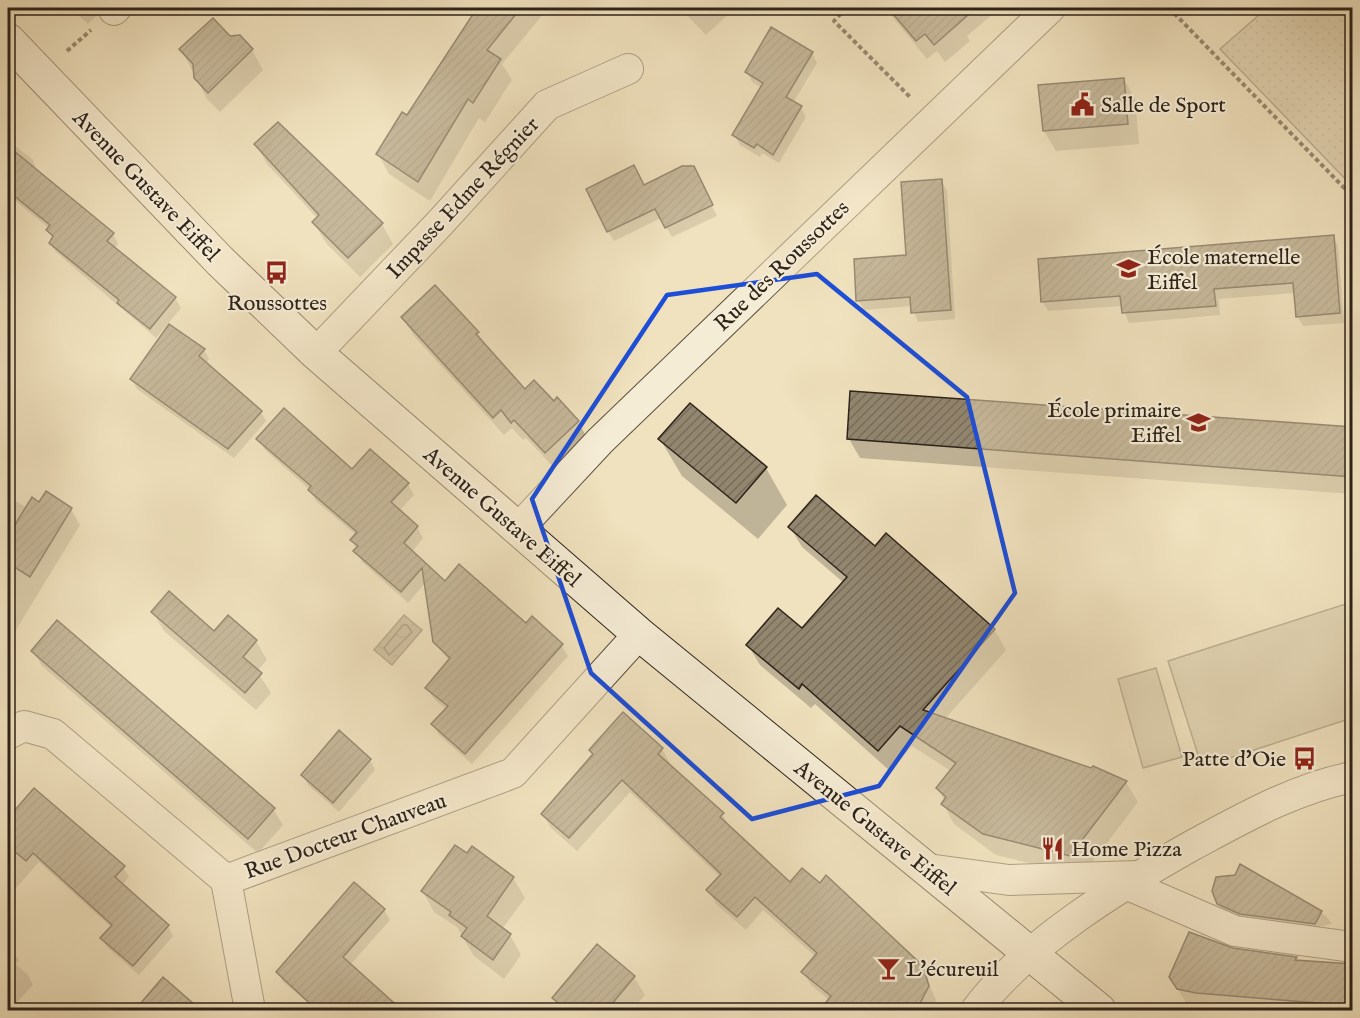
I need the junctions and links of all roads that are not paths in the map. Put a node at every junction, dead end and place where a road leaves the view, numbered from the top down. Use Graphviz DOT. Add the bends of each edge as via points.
graph roads {
  1 [pos="1050,8"];
  2 [pos="8,39"];
  3 [pos="628,69"];
  4 [pos="316,353"];
  5 [pos="518,528"];
  6 [pos="639,634"];
  7 [pos="8,734"];
  8 [pos="1353,777"];
  9 [pos="928,869"];
  10 [pos="226,880"];
  11 [pos="1132,880"];
  12 [pos="1353,946"];
  13 [pos="1033,954"];
  14 [pos="1088,1002"];
  15 [pos="250,1011"];
  16 [pos="976,1011"];
  1 -- 5 [label="street, Rue des Roussottes" via="600,441"];
  2 -- 4 [label="main road, Avenue Gustave Eiffel" via="220,261"];
  3 -- 4 [label="street, Impasse Edme Régnier" via="547,105"];
  4 -- 5 [label="main road, Avenue Gustave Eiffel"];
  5 -- 6 [label="main road, Avenue Gustave Eiffel"];
  6 -- 9 [label="main road, Avenue Gustave Eiffel"];
  6 -- 10 [label="street, Rue Docteur Chauveau" via="513,773"];
  7 -- 10 [label="street, Rue Docteur Chauveau" via="24,726 53,734"];
  8 -- 11 [label="street" via="1291,795 1246,814"];
  9 -- 11 [label="street" via="1009,880"];
  9 -- 13 [label="main road, Avenue Gustave Eiffel"];
  10 -- 15 [label="street"];
  11 -- 12 [label="street" via="1235,931"];
  11 -- 13 [label="street"];
  13 -- 14 [label="main road, Avenue Gustave Eiffel"];
  13 -- 16 [label="street" via="995,985"];
}
